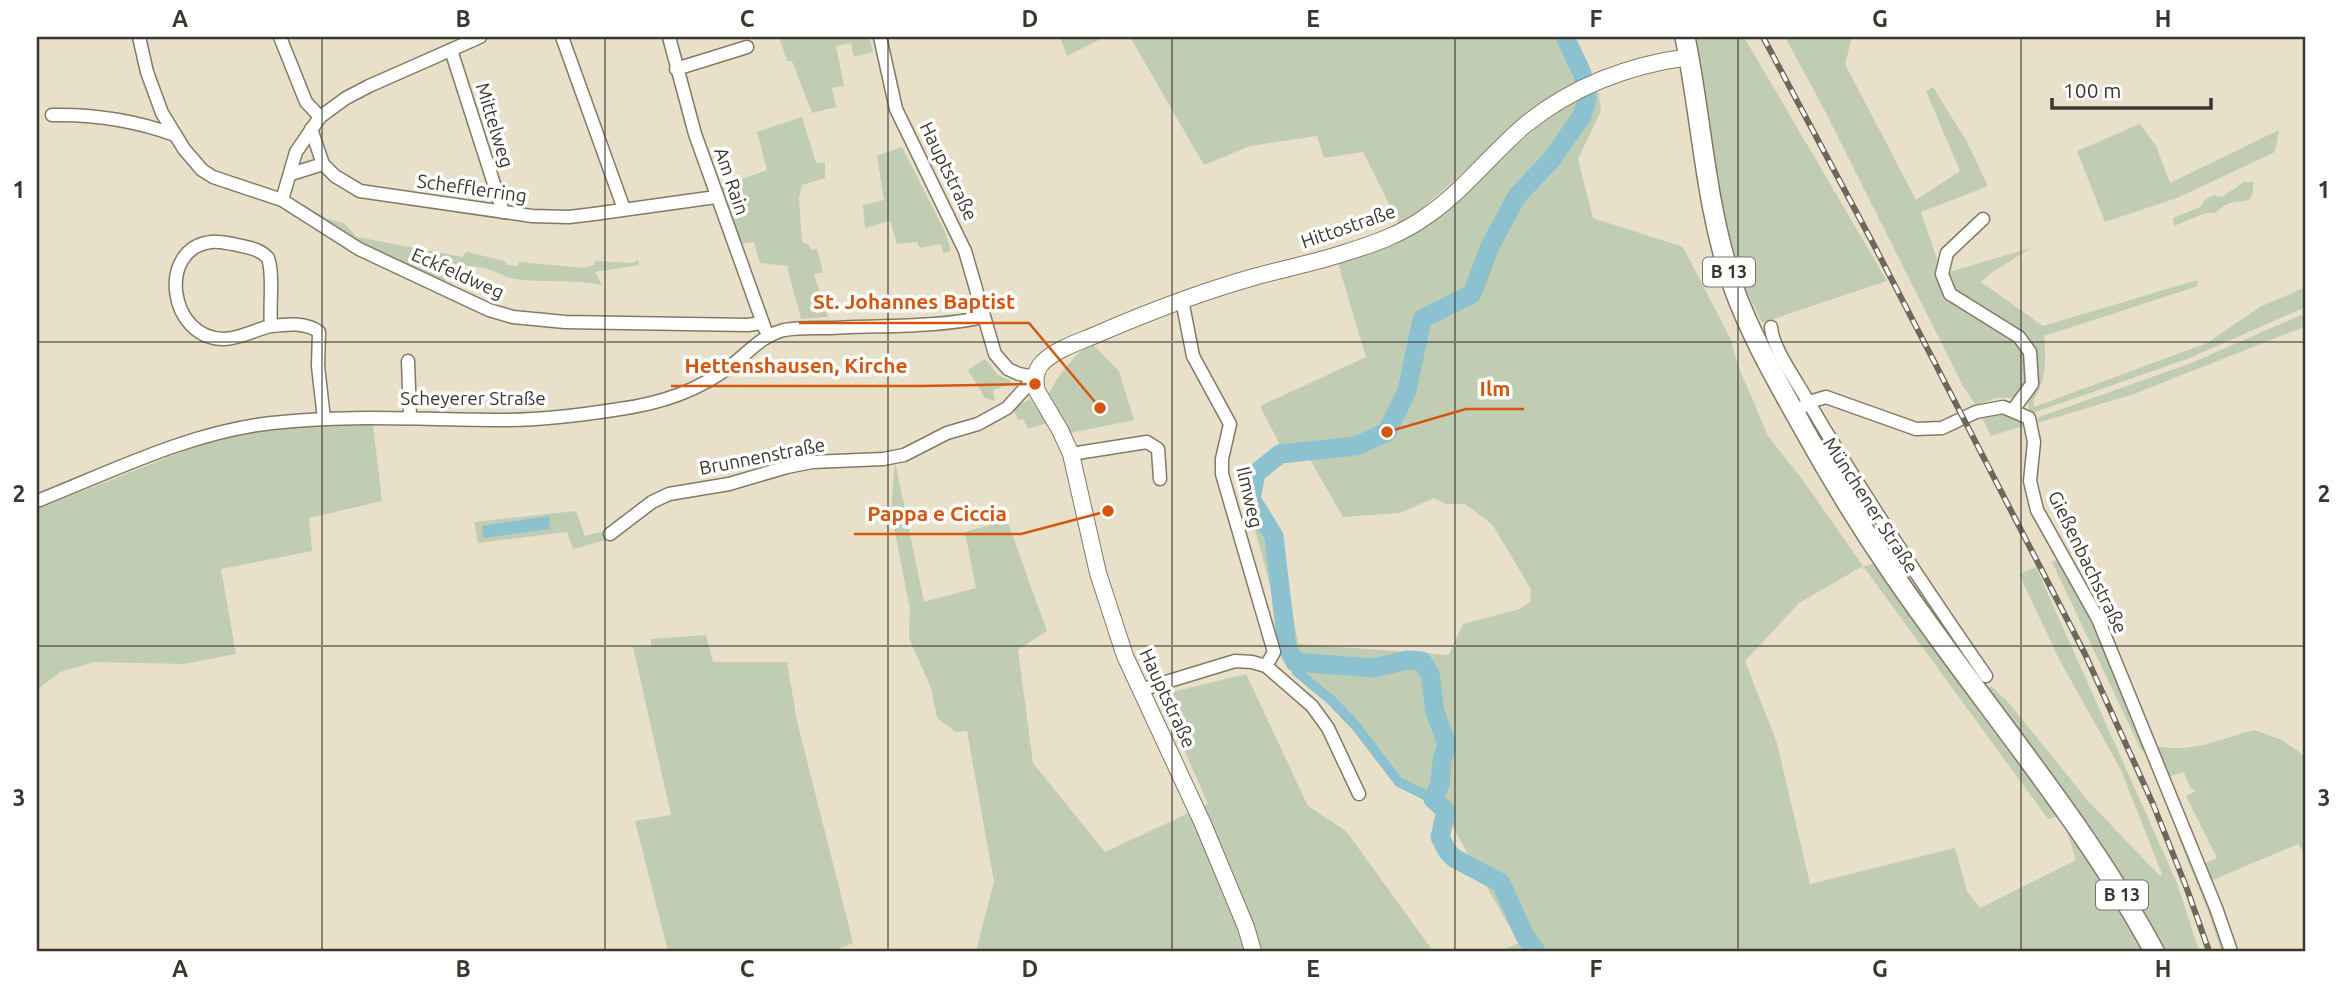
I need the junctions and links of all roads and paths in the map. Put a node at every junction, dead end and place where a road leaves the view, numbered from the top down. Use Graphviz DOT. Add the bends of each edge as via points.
graph roads {
  1 [pos="139,37"];
  2 [pos="279,37"];
  3 [pos="480,37"];
  4 [pos="562,37"];
  5 [pos="669,37"];
  6 [pos="880,37"];
  7 [pos="1685,37"];
  8 [pos="747,47"];
  9 [pos="452,50"];
  10 [pos="1689,57"];
  11 [pos="676,69"];
  12 [pos="52,115"];
  13 [pos="320,117"];
  14 [pos="311,129"];
  15 [pos="175,135"];
  16 [pos="323,164"];
  17 [pos="291,174"];
  18 [pos="716,197"];
  19 [pos="282,200"];
  20 [pos="624,209"];
  21 [pos="503,212"];
  22 [pos="1983,219"];
  23 [pos="1182,300"];
  24 [pos="984,317"];
  25 [pos="761,323"];
  26 [pos="271,326"];
  27 [pos="1771,327"];
  28 [pos="769,335"];
  29 [pos="408,361"];
  30 [pos="1035,377"];
  31 [pos="1802,408"];
  32 [pos="2013,410"];
  33 [pos="410,418"];
  34 [pos="324,419"];
  35 [pos="1071,454"];
  36 [pos="1160,479"];
  37 [pos="37,501"];
  38 [pos="610,534"];
  39 [pos="1266,666"];
  40 [pos="1986,676"];
  41 [pos="1140,690"];
  42 [pos="1359,794"];
  43 [pos="1253,951"];
  44 [pos="2154,951"];
  45 [pos="2231,951"];
  1 -- 15 [label="street, Eckfeldweg" via="146,72"];
  2 -- 13 [label="street" via="306,102"];
  3 -- 9 [label="street"];
  4 -- 20 [label="street"];
  5 -- 11 [label="street, Am Rain"];
  6 -- 24 [label="street, Hauptstraße" via="896,108 965,251"];
  7 -- 10 [label="main road, Münchener Straße / B 13"];
  8 -- 11 [label="street"];
  9 -- 13 [label="street" via="369,86"];
  9 -- 21 [label="street, Mittelweg"];
  10 -- 23 [label="street, Hittostraße" via="1629,69 1568,96 1526,125 1459,190 1403,231 1343,254"];
  10 -- 31 [label="main road, Münchener Straße / B 13" via="1709,190 1726,261 1751,329"];
  11 -- 18 [label="street, Am Rain"];
  12 -- 15 [label="street" via="111,117"];
  13 -- 14 [label="street"];
  14 -- 16 [label="street"];
  14 -- 17 [label="street" via="296,152"];
  15 -- 19 [label="street, Eckfeldweg" via="207,174"];
  16 -- 17 [label="street"];
  16 -- 21 [label="street, Schefflerring" via="360,191"];
  17 -- 19 [label="street"];
  18 -- 20 [label="street, Schefflerring"];
  18 -- 25 [label="street, Am Rain"];
  19 -- 25 [label="street, Eckfeldweg" via="359,249 508,316 565,322"];
  20 -- 21 [label="street, Schefflerring" via="569,217"];
  22 -- 32 [label="street" via="1947,253 1942,274 1950,293 2019,337 2030,352 2032,384"];
  23 -- 30 [label="street, Hittostraße" via="1055,354"];
  23 -- 39 [label="street, Ilmweg" via="1193,356 1230,424 1222,474 1274,652"];
  24 -- 28 [label="street, Scheyerer Straße" via="956,323 801,328"];
  24 -- 30 [label="street, Hauptstraße" via="1000,361 1019,374"];
  25 -- 28 [label="street, Am Rain"];
  26 -- 26 [label="street" via="271,272 263,253 213,241 195,248 185,259 177,274 176,301 197,330 225,339"];
  26 -- 34 [label="street" via="309,326 319,331"];
  27 -- 31 [label="street, Münchener Straße"];
  28 -- 33 [label="street, Scheyerer Straße" via="703,385 646,405 541,419"];
  29 -- 33 [label="street"];
  30 -- 35 [label="street, Hauptstraße" via="1037,391"];
  30 -- 38 [label="street, Brunnenstraße" via="1007,408 904,455 812,462 669,494"];
  31 -- 32 [label="street" via="1826,397 1904,425 1930,429 1976,412 2003,407"];
  31 -- 40 [label="street, Münchener Straße" via="1822,428 1903,557"];
  31 -- 44 [label="main road, B 13" via="1838,489 1891,570 2087,841"];
  32 -- 45 [label="street, Gießenbachstraße" via="2029,418 2034,442 2030,481 2037,510 2098,619"];
  33 -- 34 [label="street, Scheyerer Straße"];
  34 -- 37 [label="street, Scheyerer Straße" via="270,423 203,437"];
  35 -- 36 [label="street" via="1147,443 1158,449"];
  35 -- 41 [label="street, Hauptstraße" via="1098,573"];
  39 -- 41 [label="street" via="1235,661"];
  39 -- 42 [label="street" via="1312,706 1328,728"];
  41 -- 43 [label="street, Hauptstraße" via="1203,824"];
}
